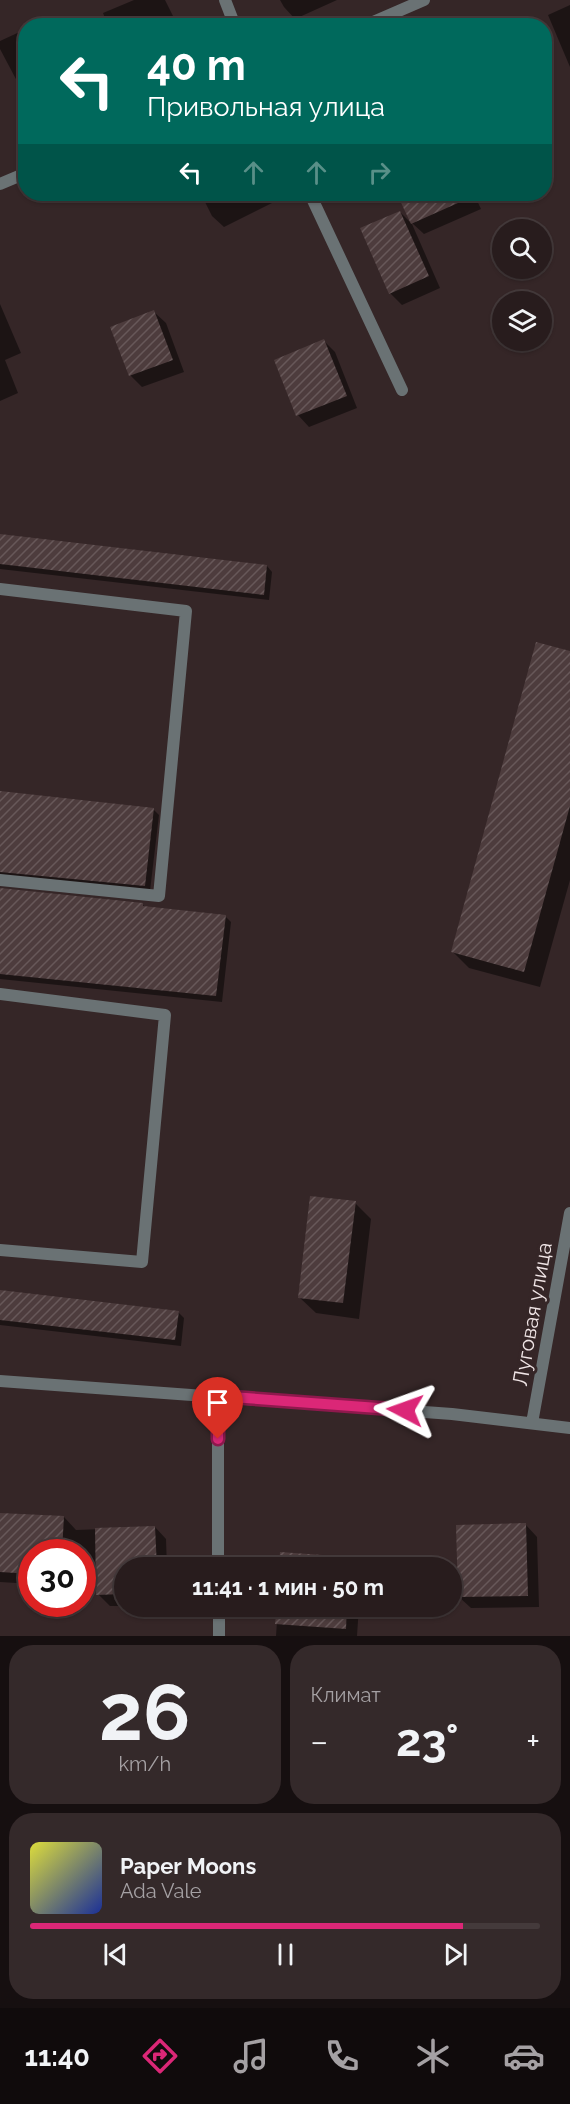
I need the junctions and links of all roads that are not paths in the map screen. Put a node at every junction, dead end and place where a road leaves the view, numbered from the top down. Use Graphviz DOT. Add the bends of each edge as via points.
graph roads {
  1 [pos="225,0"];
  2 [pos="424,0"];
  3 [pos="232,18"];
  4 [pos="382,18"];
  5 [pos="18,176"];
  6 [pos="0,184"];
  7 [pos="313,201"];
  8 [pos="402,390"];
  9 [pos="0,589"];
  10 [pos="0,880"];
  11 [pos="0,994"];
  12 [pos="570,1213"];
  13 [pos="0,1251"];
  14 [pos="0,1381"];
  15 [pos="218,1396"];
  16 [pos="532,1423"];
  17 [pos="570,1428"];
  18 [pos="218,1557"];
  19 [pos="219,1617"];
  20 [pos="219,1636"];
  1 -- 3 [label="street"];
  2 -- 4 [label="street"];
  5 -- 6 [label="street"];
  7 -- 8 [label="street"];
  9 -- 10 [label="street" via="186,611 159,896"];
  11 -- 13 [label="street" via="165,1015 142,1262"];
  12 -- 16 [label="street, Луговая улица"];
  14 -- 15 [label="street"];
  15 -- 16 [label="street"];
  15 -- 18 [label="street"];
  16 -- 17 [label="street"];
  19 -- 20 [label="street"];
}
